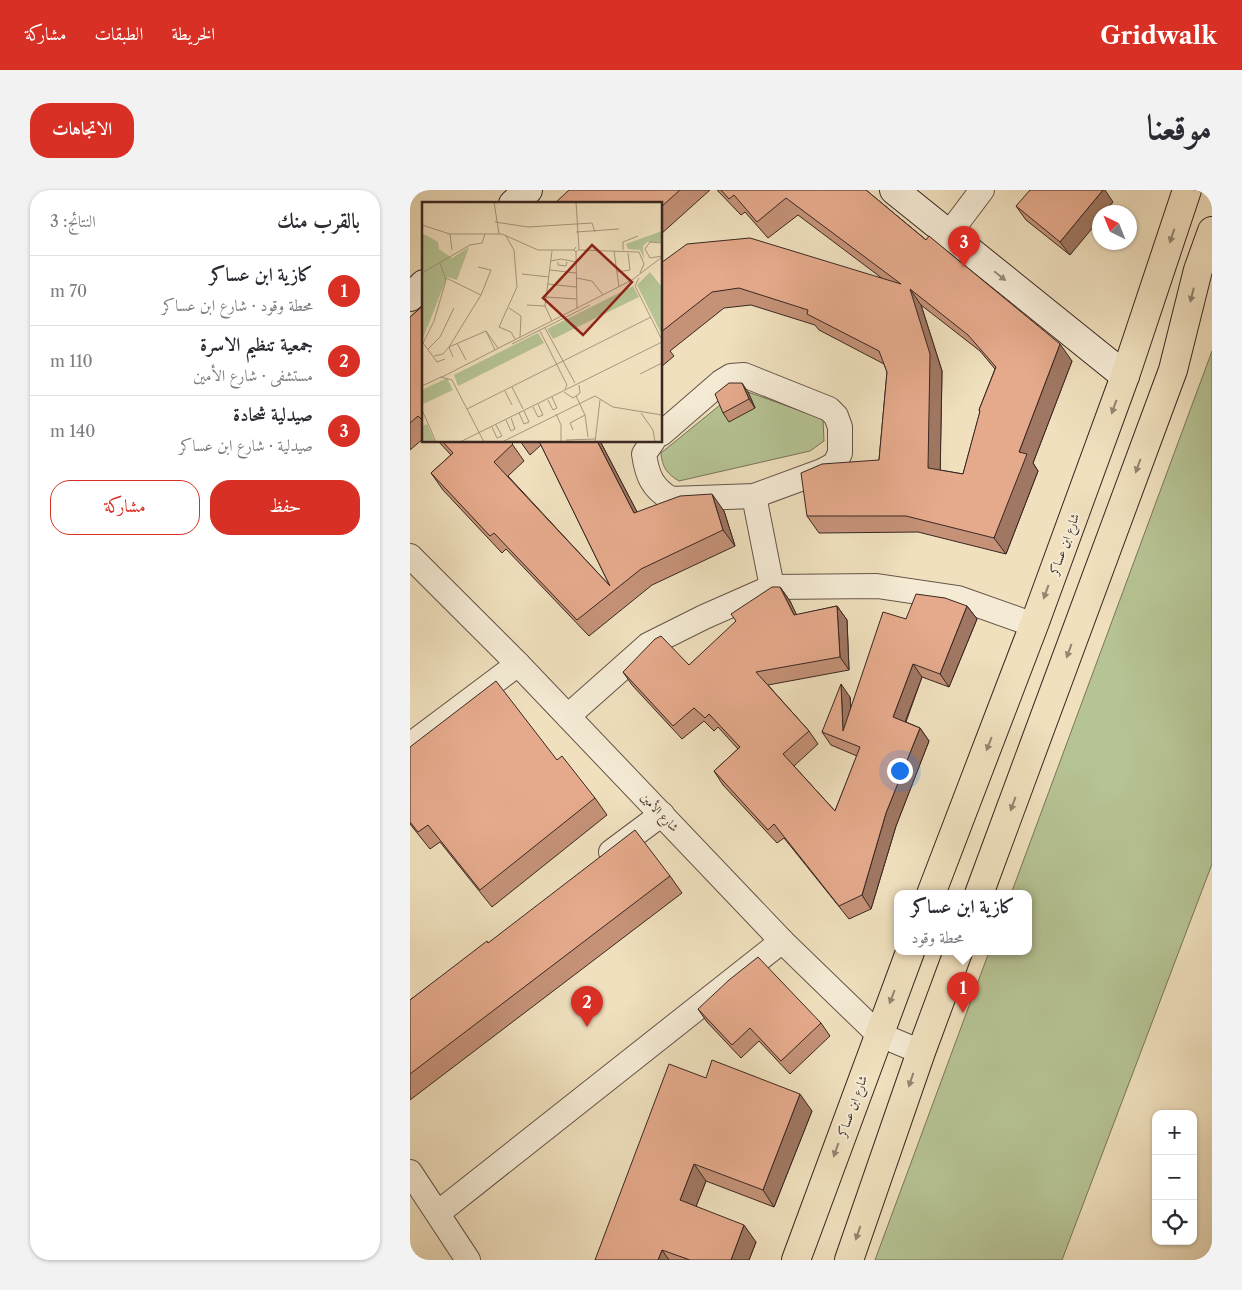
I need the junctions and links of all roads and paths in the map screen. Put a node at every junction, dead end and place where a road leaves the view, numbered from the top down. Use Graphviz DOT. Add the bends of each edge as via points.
graph roads {
  1 [pos="528,190"];
  2 [pos="894,190"];
  3 [pos="982,190"];
  4 [pos="1187,190"];
  5 [pos="515,202"];
  6 [pos="1212,232"];
  7 [pos="948,235"];
  8 [pos="422,286"];
  9 [pos="410,297"];
  10 [pos="1125,376"];
  11 [pos="662,433"];
  12 [pos="652,442"];
  13 [pos="754,496"];
  14 [pos="410,556"];
  15 [pos="772,587"];
  16 [pos="1034,625"];
  17 [pos="518,664"];
  18 [pos="568,716"];
  19 [pos="410,745"];
  20 [pos="662,814"];
  21 [pos="591,867"];
  22 [pos="934,890"];
  23 [pos="980,890"];
  24 [pos="782,941"];
  25 [pos="909,955"];
  26 [pos="957,955"];
  27 [pos="878,1034"];
  28 [pos="921,1052"];
  29 [pos="410,1172"];
  30 [pos="438,1213"];
  31 [pos="468,1260"];
  32 [pos="796,1260"];
  33 [pos="849,1260"];
  1 -- 5 [label="street"];
  2 -- 7 [label="street"];
  3 -- 7 [label="street"];
  4 -- 10 [label="main road, شارع ابن عساكر, one-way"];
  6 -- 23 [label="main road, one-way" via="1198,270 1173,370"];
  7 -- 10 [label="street, one-way"];
  8 -- 9 [label="street"];
  10 -- 16 [label="main road, شارع ابن عساكر, one-way"];
  11 -- 13 [label="street" via="731,376 744,376 829,409 840,427 840,454 835,464"];
  12 -- 13 [label="street" via="644,454 647,470 660,493 671,499"];
  13 -- 15 [label="street"];
  14 -- 17 [label="street, شارع الأمين"];
  15 -- 16 [label="street" via="886,588 958,598"];
  15 -- 18 [label="street" via="648,645"];
  16 -- 22 [label="main road, شارع ابن عساكر, one-way"];
  17 -- 18 [label="street, شارع الأمين"];
  17 -- 19 [label="street"];
  18 -- 20 [label="street, شارع الأمين"];
  20 -- 21 [label="street"];
  20 -- 24 [label="street, شارع الأمين"];
  24 -- 27 [label="street, شارع الأمين"];
  24 -- 30 [label="street"];
  25 -- 27 [label="main road, شارع ابن عساكر, one-way"];
  26 -- 28 [label="main road"];
  27 -- 28 [label="street, شارع الأمين"];
  27 -- 32 [label="main road, شارع ابن عساكر, one-way"];
  28 -- 33 [label="main road, one-way"];
  29 -- 30 [label="street"];
  30 -- 31 [label="street"];
}
